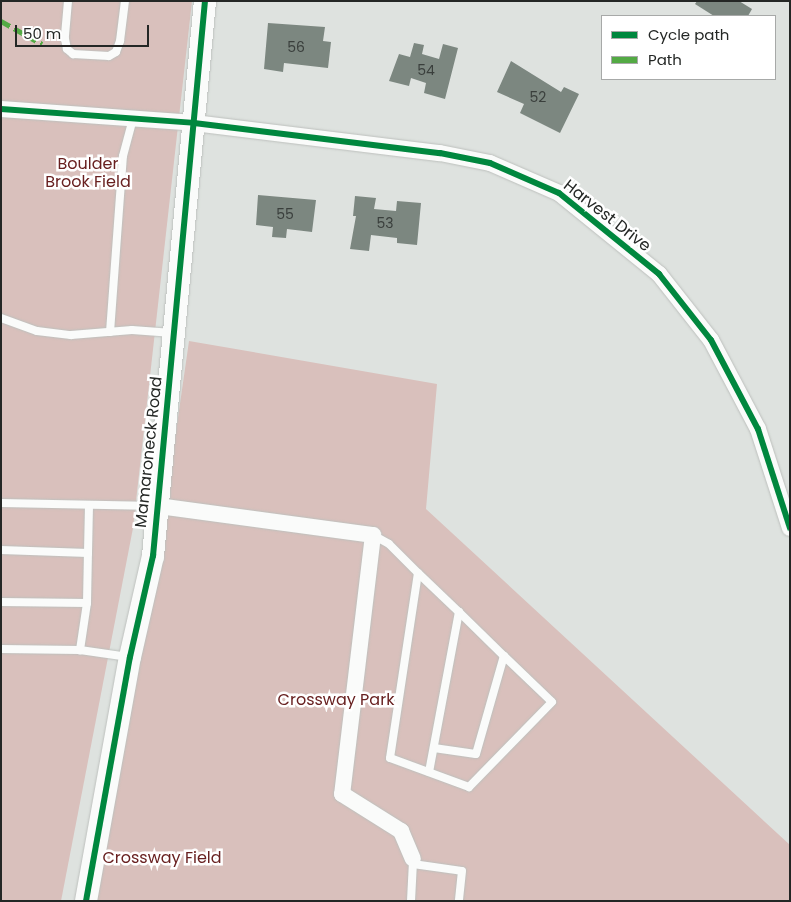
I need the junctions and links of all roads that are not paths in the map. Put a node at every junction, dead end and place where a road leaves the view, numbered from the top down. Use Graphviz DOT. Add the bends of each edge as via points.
graph roads {
  1 [pos="68,1"];
  2 [pos="125,1"];
  3 [pos="206,1"];
  4 [pos="1,109"];
  5 [pos="133,118"];
  6 [pos="194,123"];
  7 [pos="1,318"];
  8 [pos="110,332"];
  9 [pos="175,333"];
  10 [pos="1,503"];
  11 [pos="89,505"];
  12 [pos="158,506"];
  13 [pos="790,528"];
  14 [pos="373,535"];
  15 [pos="1,550"];
  16 [pos="88,554"];
  17 [pos="418,573"];
  18 [pos="1,602"];
  19 [pos="87,603"];
  20 [pos="459,612"];
  21 [pos="1,649"];
  22 [pos="80,650"];
  23 [pos="504,656"];
  24 [pos="130,657"];
  25 [pos="434,748"];
  26 [pos="429,772"];
  27 [pos="413,862"];
  28 [pos="86,901"];
  29 [pos="411,901"];
  30 [pos="459,901"];
  1 -- 2 [label="lane" via="67,49 73,54 108,56 116,52 120,41"];
  3 -- 6 [label="street, Mamaroneck Road"];
  4 -- 5 [label="street, Harvest Drive"];
  5 -- 6 [label="street, Harvest Drive"];
  5 -- 8 [label="lane" via="122,166"];
  6 -- 9 [label="street, Mamaroneck Road"];
  6 -- 13 [label="street, Harvest Drive" via="440,153 490,163 560,193 659,274 711,340 758,429"];
  7 -- 8 [label="lane" via="37,331 71,335"];
  8 -- 9 [label="lane"];
  9 -- 12 [label="street, Mamaroneck Road"];
  10 -- 11 [label="lane"];
  11 -- 12 [label="lane"];
  11 -- 16 [label="lane"];
  12 -- 14 [label="street"];
  12 -- 24 [label="street, Mamaroneck Road" via="153,556"];
  14 -- 17 [label="lane" via="388,544"];
  14 -- 27 [label="street" via="342,794 401,831"];
  15 -- 16 [label="lane"];
  16 -- 19 [label="lane"];
  17 -- 20 [label="lane"];
  17 -- 26 [label="lane" via="390,758"];
  18 -- 19 [label="lane"];
  19 -- 22 [label="lane"];
  20 -- 23 [label="lane"];
  20 -- 25 [label="lane"];
  21 -- 22 [label="lane"];
  22 -- 24 [label="lane"];
  23 -- 25 [label="lane" via="476,754"];
  23 -- 26 [label="lane" via="552,702 469,787"];
  24 -- 28 [label="street, Mamaroneck Road"];
  25 -- 26 [label="lane"];
  27 -- 29 [label="lane"];
  27 -- 30 [label="lane" via="462,870"];
}
